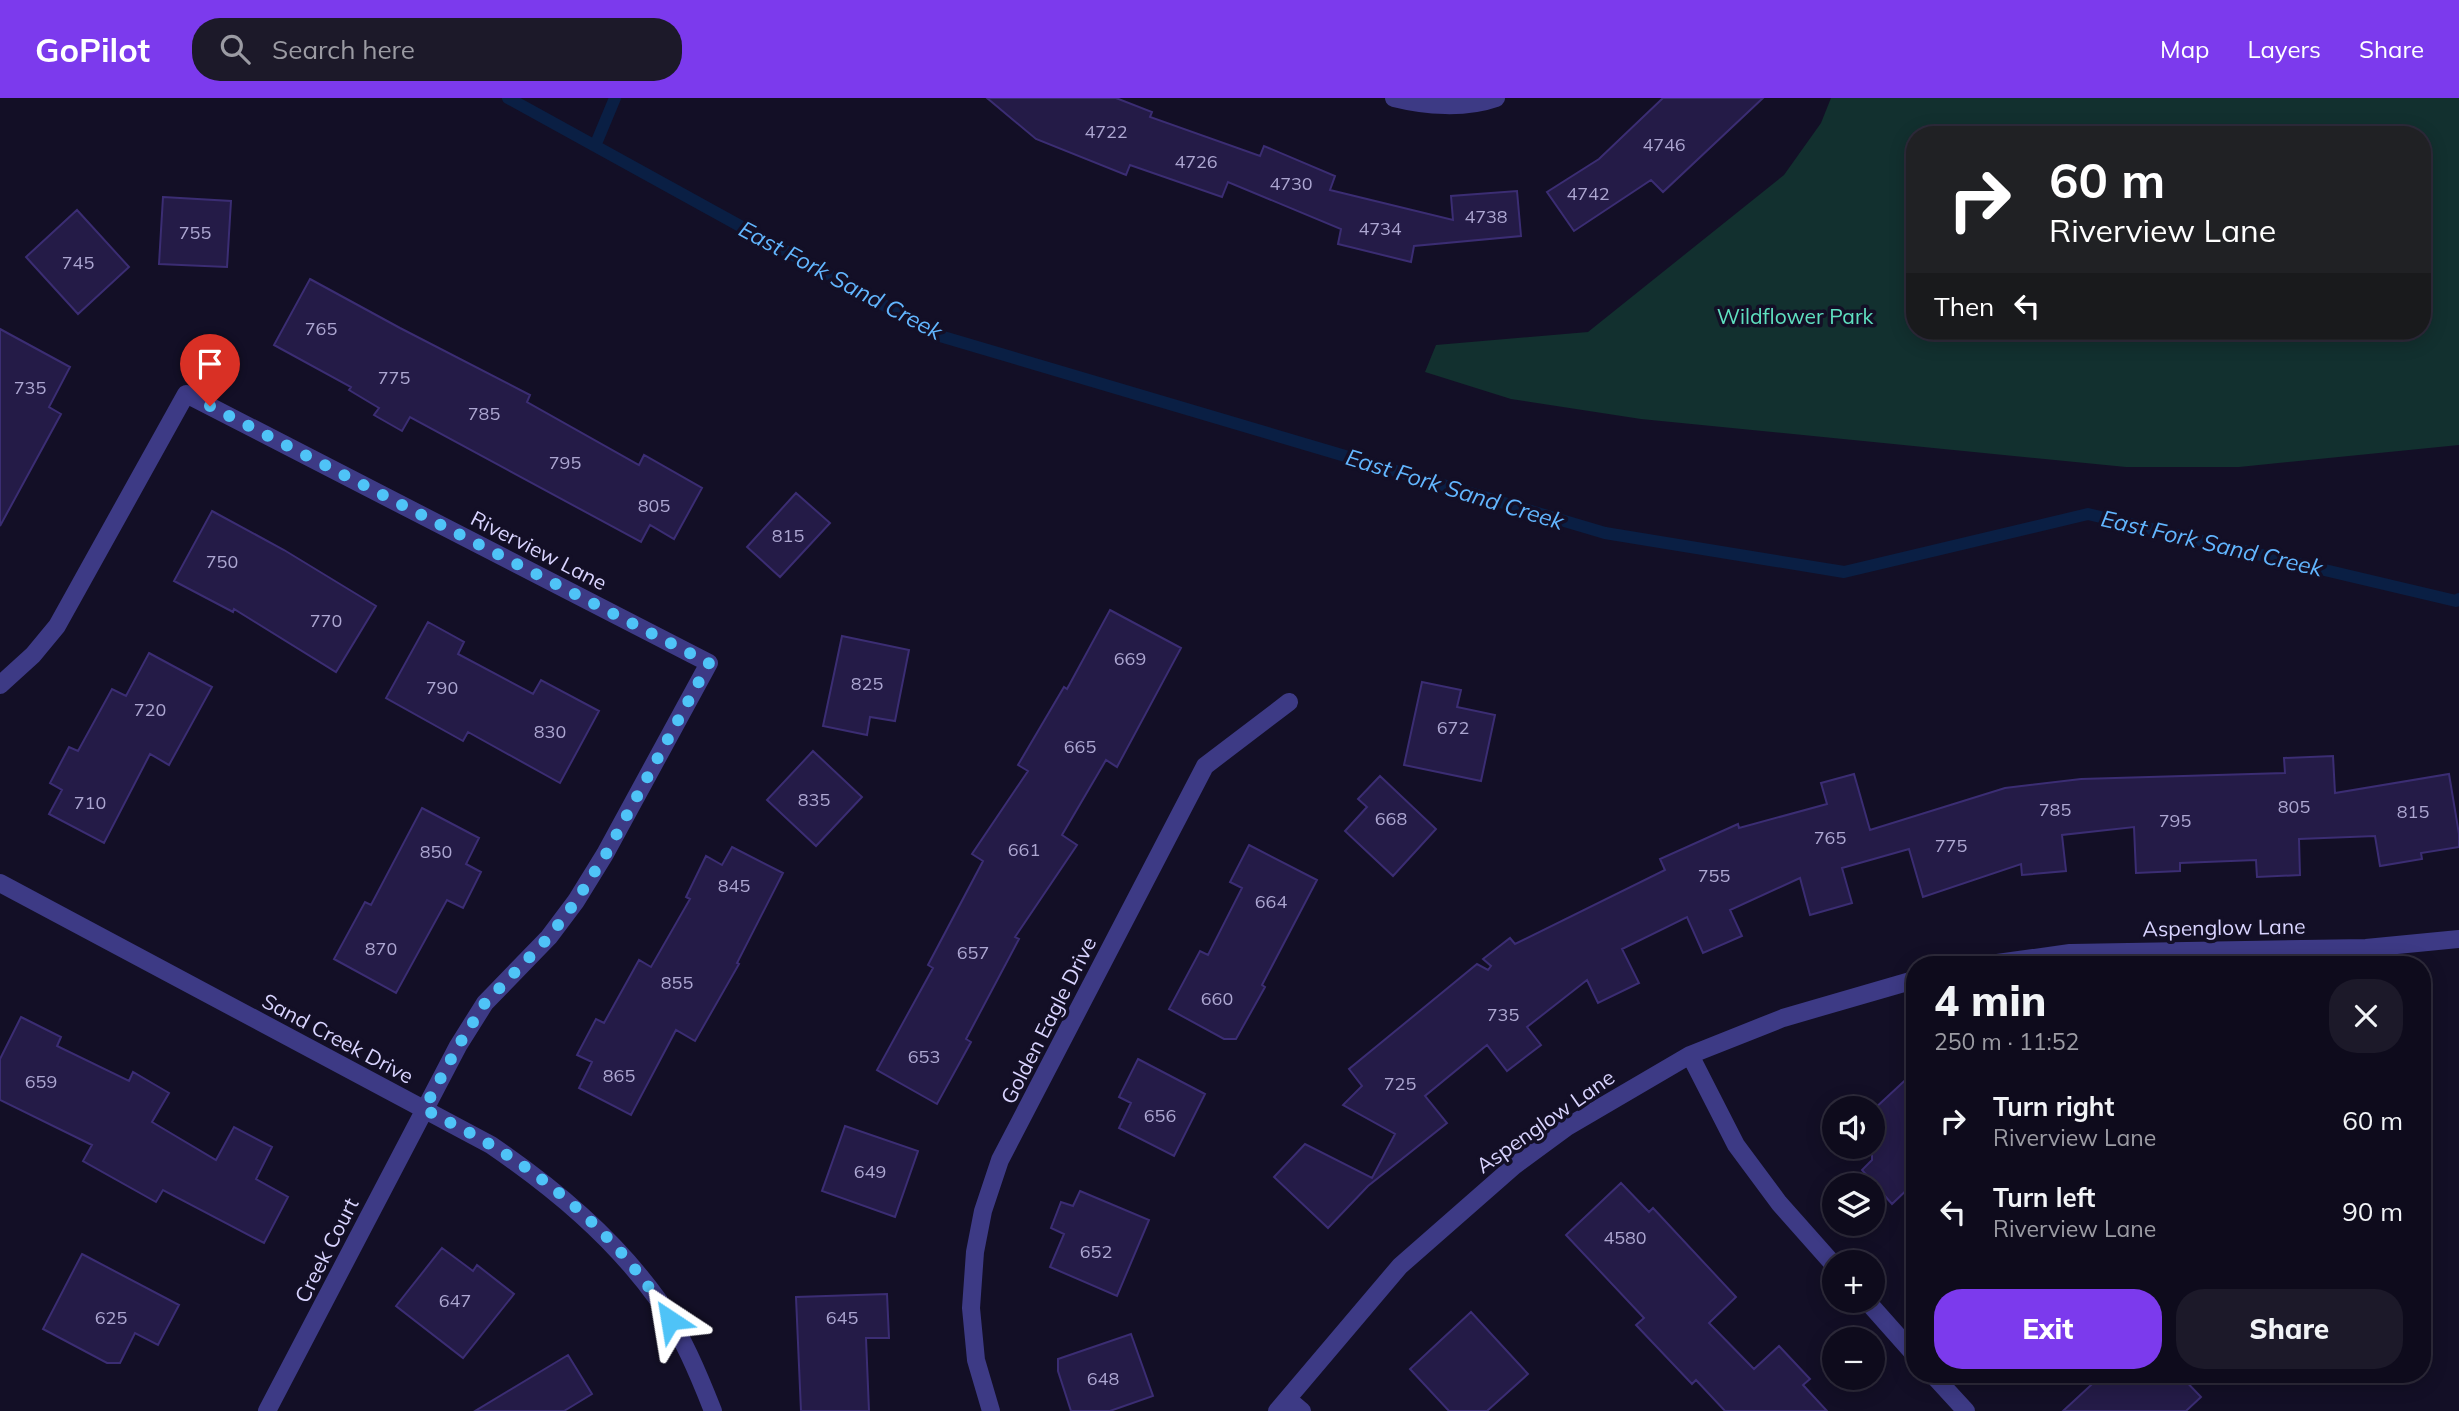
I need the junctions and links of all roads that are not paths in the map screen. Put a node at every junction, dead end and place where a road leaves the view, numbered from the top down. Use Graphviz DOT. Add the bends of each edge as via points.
graph roads {
  1 [pos="1394,98"];
  2 [pos="1496,98"];
  3 [pos="0,685"];
  4 [pos="1289,702"];
  5 [pos="0,883"];
  6 [pos="2459,939"];
  7 [pos="2048,956"];
  8 [pos="2367,956"];
  9 [pos="1906,982"];
  10 [pos="1690,1055"];
  11 [pos="424,1109"];
  12 [pos="1822,1251"];
  13 [pos="1878,1313"];
  14 [pos="1906,1345"];
  15 [pos="1940,1383"];
  16 [pos="1290,1407"];
  17 [pos="267,1411"];
  18 [pos="713,1411"];
  19 [pos="991,1411"];
  20 [pos="1966,1411"];
  1 -- 2 [label="street" via="1447,105 1480,104"];
  3 -- 11 [label="street, Riverview Lane" via="57,626 186,394 709,663 576,901 549,937 485,1003"];
  4 -- 19 [label="street, Golden Eagle Drive" via="1205,766 1000,1160 980,1225 971,1308 976,1360"];
  5 -- 11 [label="street, Sand Creek Drive"];
  6 -- 8 [label="street, Aspenglow Lane"];
  7 -- 8 [label="street, Aspenglow Lane"];
  9 -- 10 [label="street, Aspenglow Lane" via="1783,1018"];
  10 -- 12 [label="street" via="1742,1155"];
  10 -- 16 [label="street, Aspenglow Lane" via="1567,1128 1461,1210 1400,1266"];
  11 -- 17 [label="street, Creek Court"];
  11 -- 18 [label="street, Sand Creek Drive" via="491,1145 586,1217 660,1303 690,1356"];
  13 -- 14 [label="street"];
  15 -- 20 [label="street"];
}
